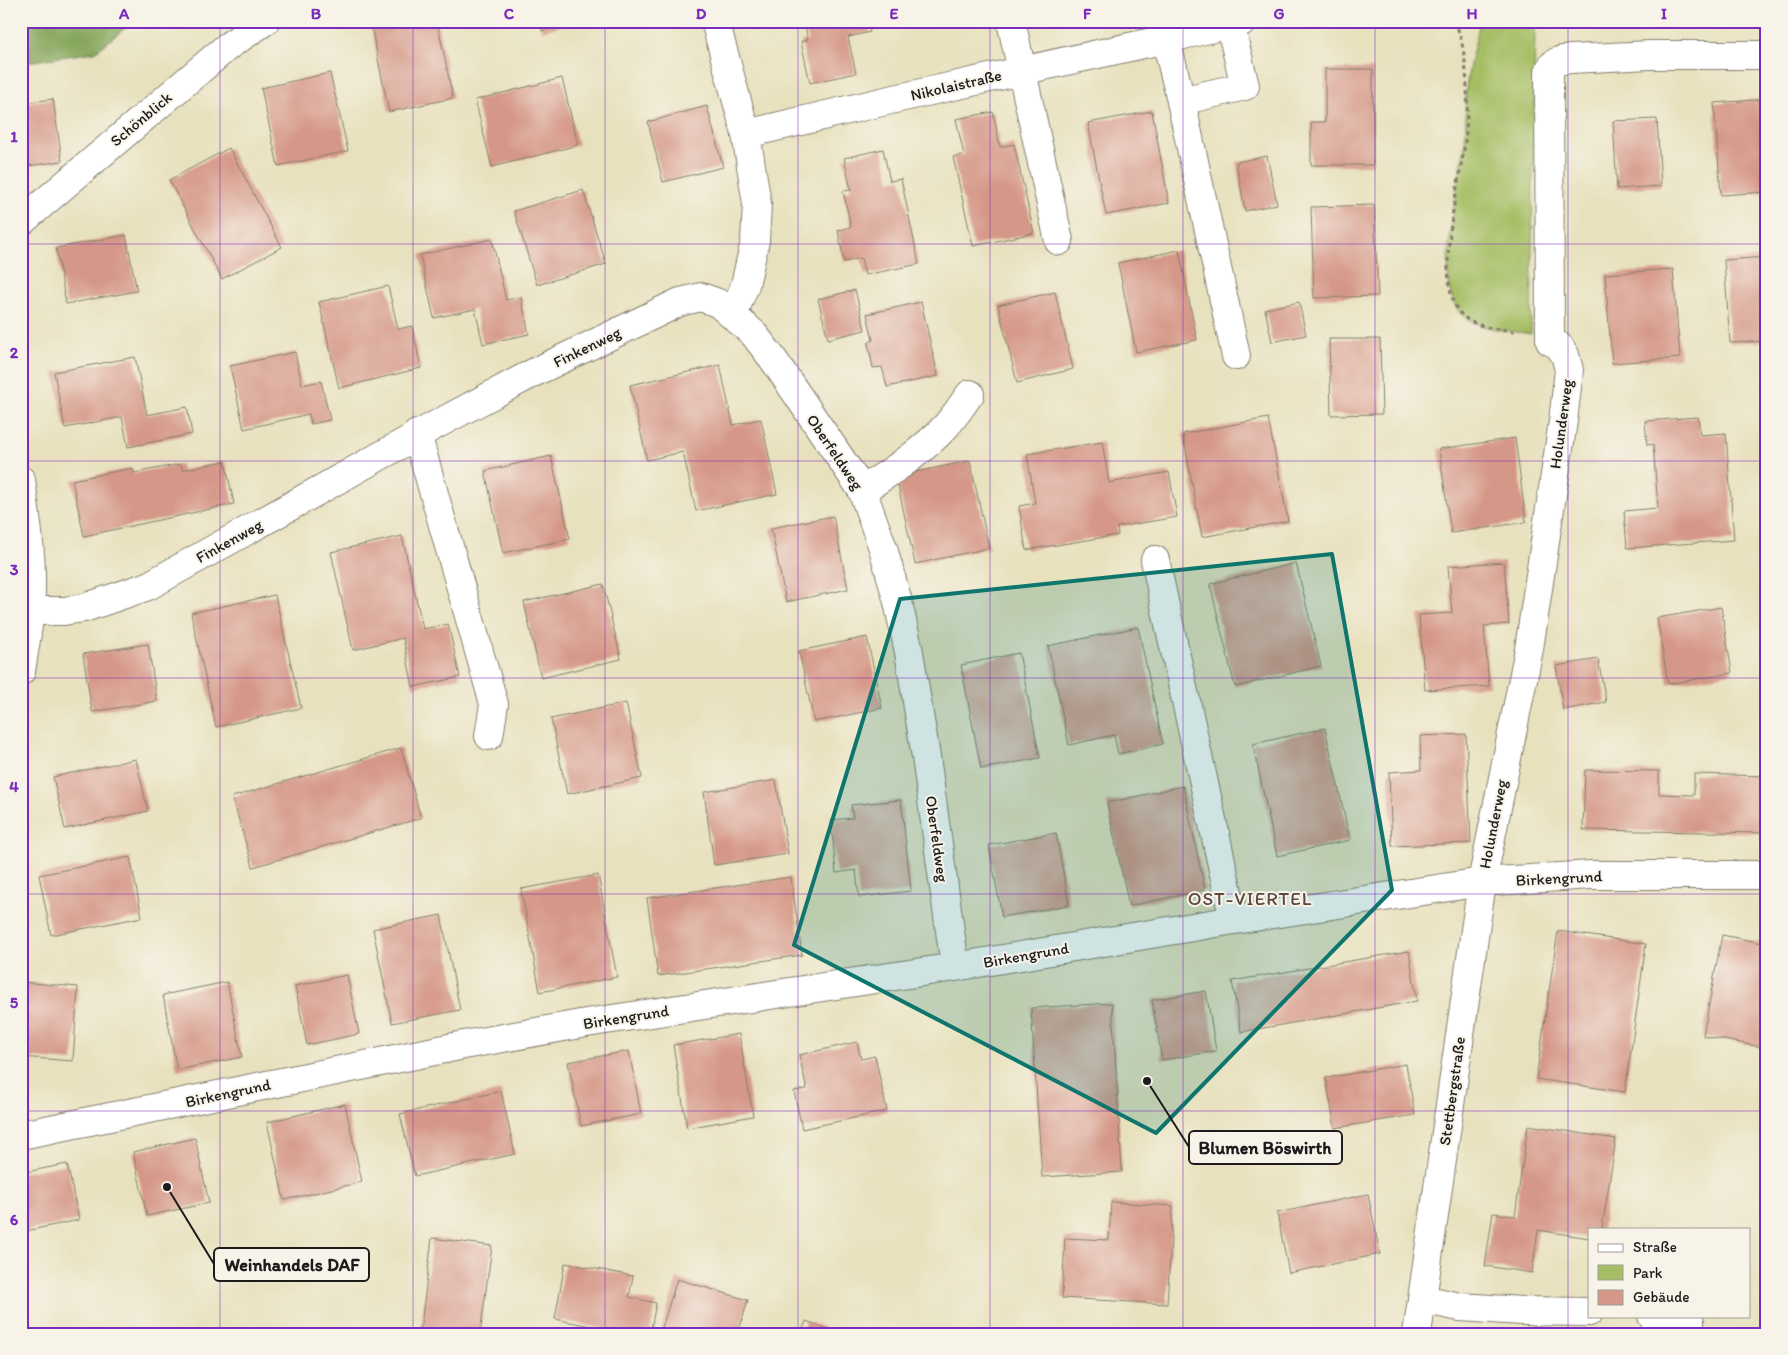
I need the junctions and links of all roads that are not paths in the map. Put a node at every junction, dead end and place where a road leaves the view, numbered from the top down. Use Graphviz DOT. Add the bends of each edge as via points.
graph roads {
  1 [pos="265,21"];
  2 [pos="715,21"];
  3 [pos="1011,21"];
  4 [pos="1237,23"];
  5 [pos="1164,30"];
  6 [pos="1767,55"];
  7 [pos="1022,70"];
  8 [pos="1181,101"];
  9 [pos="746,134"];
  10 [pos="21,222"];
  11 [pos="1059,241"];
  12 [pos="733,315"];
  13 [pos="1236,356"];
  14 [pos="970,394"];
  15 [pos="417,434"];
  16 [pos="21,480"];
  17 [pos="862,490"];
  18 [pos="1155,560"];
  19 [pos="25,611"];
  20 [pos="21,671"];
  21 [pos="489,736"];
  22 [pos="1767,875"];
  23 [pos="1482,882"];
  24 [pos="1234,920"];
  25 [pos="955,967"];
  26 [pos="21,1135"];
  27 [pos="1422,1299"];
  28 [pos="1588,1312"];
  29 [pos="1665,1318"];
  30 [pos="1690,1322"];
  31 [pos="1417,1334"];
  1 -- 10 [label="street, Schönblick" via="228,46"];
  2 -- 9 [label="street"];
  3 -- 7 [label="street"];
  4 -- 5 [label="street, Nikolaistraße"];
  4 -- 8 [label="street, Nikolaistraße" via="1245,86"];
  5 -- 7 [label="street, Nikolaistraße"];
  5 -- 8 [label="street"];
  6 -- 23 [label="street, Holunderweg" via="1640,55 1559,60 1551,66 1548,84 1550,341 1559,346 1569,370 1529,649"];
  7 -- 9 [label="street, Nikolaistraße"];
  7 -- 11 [label="street"];
  8 -- 13 [label="street"];
  9 -- 12 [label="street" via="757,204 755,241 745,284"];
  12 -- 15 [label="street, Finkenweg" via="718,303 701,297 680,302"];
  12 -- 17 [label="street, Oberfeldweg" via="753,333 773,359"];
  14 -- 17 [label="street" via="947,425 923,448"];
  15 -- 19 [label="street, Finkenweg" via="148,586 84,608"];
  15 -- 21 [label="street" via="494,704"];
  16 -- 19 [label="street" via="31,576"];
  17 -- 25 [label="street, Oberfeldweg" via="883,548 909,652"];
  18 -- 24 [label="street"];
  19 -- 20 [label="street"];
  22 -- 23 [label="street, Birkengrund" via="1591,875"];
  23 -- 24 [label="street, Birkengrund"];
  23 -- 27 [label="street, Stettbergstraße"];
  24 -- 25 [label="street, Birkengrund"];
  25 -- 26 [label="street, Birkengrund" via="464,1045"];
  27 -- 28 [label="street" via="1460,1307"];
  27 -- 31 [label="street, Stettbergstraße"];
  29 -- 30 [label="street"];
}
